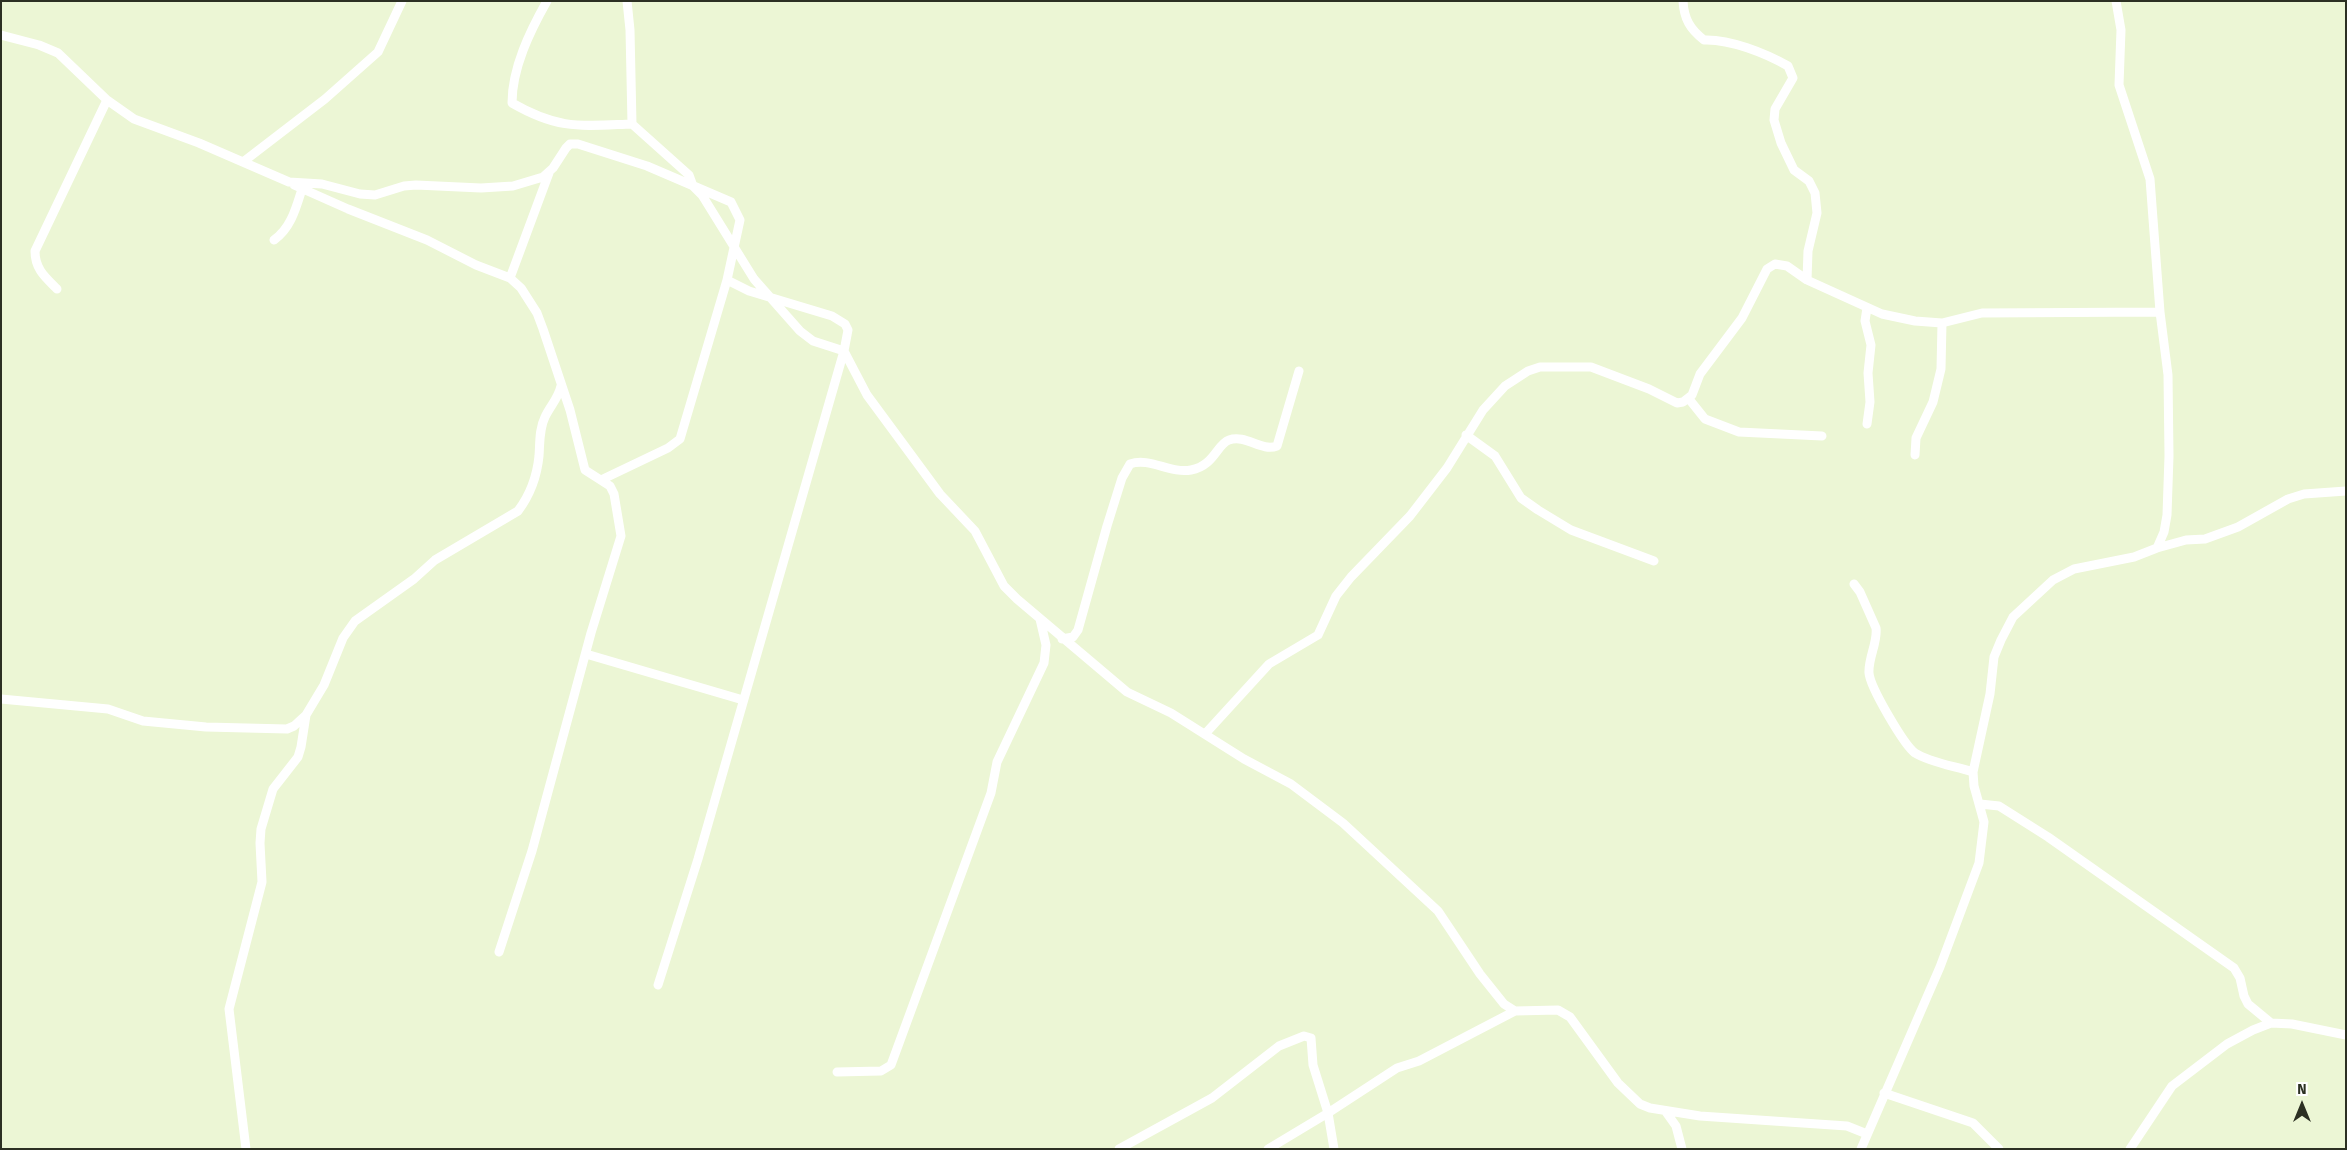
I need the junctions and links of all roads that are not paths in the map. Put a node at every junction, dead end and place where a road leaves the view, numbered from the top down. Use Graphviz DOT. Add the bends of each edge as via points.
graph roads {
  1 [pos="402,1"];
  2 [pos="548,1"];
  3 [pos="627,1"];
  4 [pos="1683,1"];
  5 [pos="2116,1"];
  6 [pos="1,35"];
  7 [pos="107,100"];
  8 [pos="632,124"];
  9 [pos="243,162"];
  10 [pos="549,173"];
  11 [pos="290,182"];
  12 [pos="692,186"];
  13 [pos="302,189"];
  14 [pos="274,240"];
  15 [pos="732,247"];
  16 [pos="510,278"];
  17 [pos="727,280"];
  18 [pos="1807,280"];
  19 [pos="57,289"];
  20 [pos="771,297"];
  21 [pos="1867,308"];
  22 [pos="2160,312"];
  23 [pos="1942,323"];
  24 [pos="844,351"];
  25 [pos="1299,371"];
  26 [pos="561,384"];
  27 [pos="1688,400"];
  28 [pos="1867,424"];
  29 [pos="1466,435"];
  30 [pos="1822,436"];
  31 [pos="1915,456"];
  32 [pos="601,480"];
  33 [pos="2346,491"];
  34 [pos="2157,548"];
  35 [pos="1654,561"];
  36 [pos="1854,584"];
  37 [pos="1040,619"];
  38 [pos="1062,639"];
  39 [pos="586,654"];
  40 [pos="1,699"];
  41 [pos="743,700"];
  42 [pos="306,714"];
  43 [pos="1205,734"];
  44 [pos="1973,772"];
  45 [pos="1980,804"];
  46 [pos="500,952"];
  47 [pos="658,985"];
  48 [pos="1515,1011"];
  49 [pos="2271,1023"];
  50 [pos="2346,1035"];
  51 [pos="837,1072"];
  52 [pos="1884,1093"];
  53 [pos="1666,1112"];
  54 [pos="1328,1113"];
  55 [pos="1867,1134"];
  56 [pos="246,1149"];
  57 [pos="1119,1149"];
  58 [pos="1268,1149"];
  59 [pos="1334,1149"];
  60 [pos="1682,1149"];
  61 [pos="1861,1149"];
  62 [pos="1999,1149"];
  63 [pos="2130,1149"];
  1 -- 9 [label="street" via="378,52 325,100"];
  2 -- 8 [label="street" via="524,47 512,90 512,103 556,124"];
  3 -- 8 [label="street"];
  4 -- 18 [label="street" via="1684,15 1692,31 1704,40 1756,51 1788,66 1793,78 1775,108 1774,120 1794,170 1808,181 1816,193 1817,213 1808,251"];
  5 -- 22 [label="street" via="2121,30 2119,85 2150,179"];
  6 -- 7 [label="street" via="58,52"];
  7 -- 9 [label="street" via="134,119"];
  7 -- 19 [label="street" via="36,251 40,271"];
  8 -- 12 [label="street" via="688,176"];
  9 -- 11 [label="street"];
  10 -- 11 [label="street" via="513,186 481,188 416,184 374,195 322,184"];
  10 -- 12 [label="street" via="566,148 570,144 578,144 647,166"];
  10 -- 16 [label="street"];
  11 -- 13 [label="street"];
  12 -- 15 [label="street" via="702,195"];
  12 -- 15 [label="street" via="728,201 735,208 740,220"];
  13 -- 14 [label="street" via="283,234"];
  13 -- 16 [label="street"];
  15 -- 17 [label="street"];
  15 -- 20 [label="street"];
  16 -- 26 [label="street" via="537,312"];
  17 -- 20 [label="street"];
  17 -- 32 [label="street" via="680,439"];
  18 -- 21 [label="street"];
  18 -- 27 [label="street" via="1782,264 1767,269 1742,318 1700,374"];
  20 -- 24 [label="street" via="813,341"];
  20 -- 24 [label="street" via="840,320 848,330"];
  21 -- 23 [label="street" via="1900,319"];
  21 -- 28 [label="street" via="1865,321 1871,345"];
  22 -- 23 [label="street" via="1982,312"];
  22 -- 34 [label="street" via="2168,375 2169,456 2167,515"];
  23 -- 31 [label="street" via="1941,368 1933,402 1916,438"];
  24 -- 37 [label="street" via="867,395 940,494 974,532 1004,586"];
  24 -- 41 [label="street"];
  25 -- 38 [label="street" via="1277,446 1266,448 1249,441 1229,440 1209,462 1192,470 1181,471 1144,462 1130,464 1122,478 1078,630"];
  26 -- 32 [label="street" via="585,470"];
  26 -- 42 [label="street" via="560,393 542,426 538,469 518,511 435,560 355,621 343,638 324,685"];
  27 -- 29 [label="street" via="1677,403 1591,367 1540,367 1505,386"];
  27 -- 30 [label="street" via="1705,419 1738,432"];
  29 -- 35 [label="street" via="1495,456 1521,498 1538,510 1571,530"];
  29 -- 43 [label="street" via="1447,468 1410,516 1336,596 1318,635 1269,664"];
  32 -- 39 [label="street" via="610,486 614,494 621,536"];
  33 -- 34 [label="street" via="2304,494 2288,499 2238,527 2205,539 2186,540"];
  34 -- 44 [label="street" via="2134,557 2074,569 2053,580 2013,617 1994,657 1990,694"];
  36 -- 44 [label="street" via="1877,633 1871,650 1870,678 1905,742 1925,758"];
  37 -- 38 [label="street"];
  37 -- 51 [label="street" via="1046,653 1044,663 998,762 990,793 891,1065 881,1071"];
  38 -- 43 [label="street" via="1127,692"];
  39 -- 41 [label="street"];
  39 -- 46 [label="street" via="532,851"];
  40 -- 42 [label="street" via="108,709 143,721 206,727 287,729"];
  41 -- 47 [label="street" via="698,860"];
  42 -- 56 [label="street" via="298,757 270,797 260,844 262,882 229,1009"];
  43 -- 48 [label="street" via="1291,784 1379,855 1438,911 1493,991"];
  44 -- 45 [label="street"];
  45 -- 49 [label="street" via="1998,806 2040,832 2234,968 2248,1004"];
  45 -- 52 [label="street" via="1984,836 1974,880 1940,967"];
  48 -- 53 [label="street" via="1564,1013 1629,1095 1640,1104"];
  48 -- 54 [label="street" via="1419,1061 1397,1068"];
  49 -- 50 [label="street"];
  49 -- 63 [label="street" via="2220,1049 2172,1086"];
  52 -- 55 [label="street"];
  52 -- 62 [label="street" via="1973,1123"];
  53 -- 55 [label="street" via="1820,1122 1847,1126"];
  53 -- 60 [label="street" via="1676,1126"];
  54 -- 57 [label="street" via="1313,1065 1311,1038 1304,1036 1279,1046 1212,1098"];
  54 -- 58 [label="street"];
  54 -- 59 [label="street"];
  55 -- 61 [label="street"];
}
